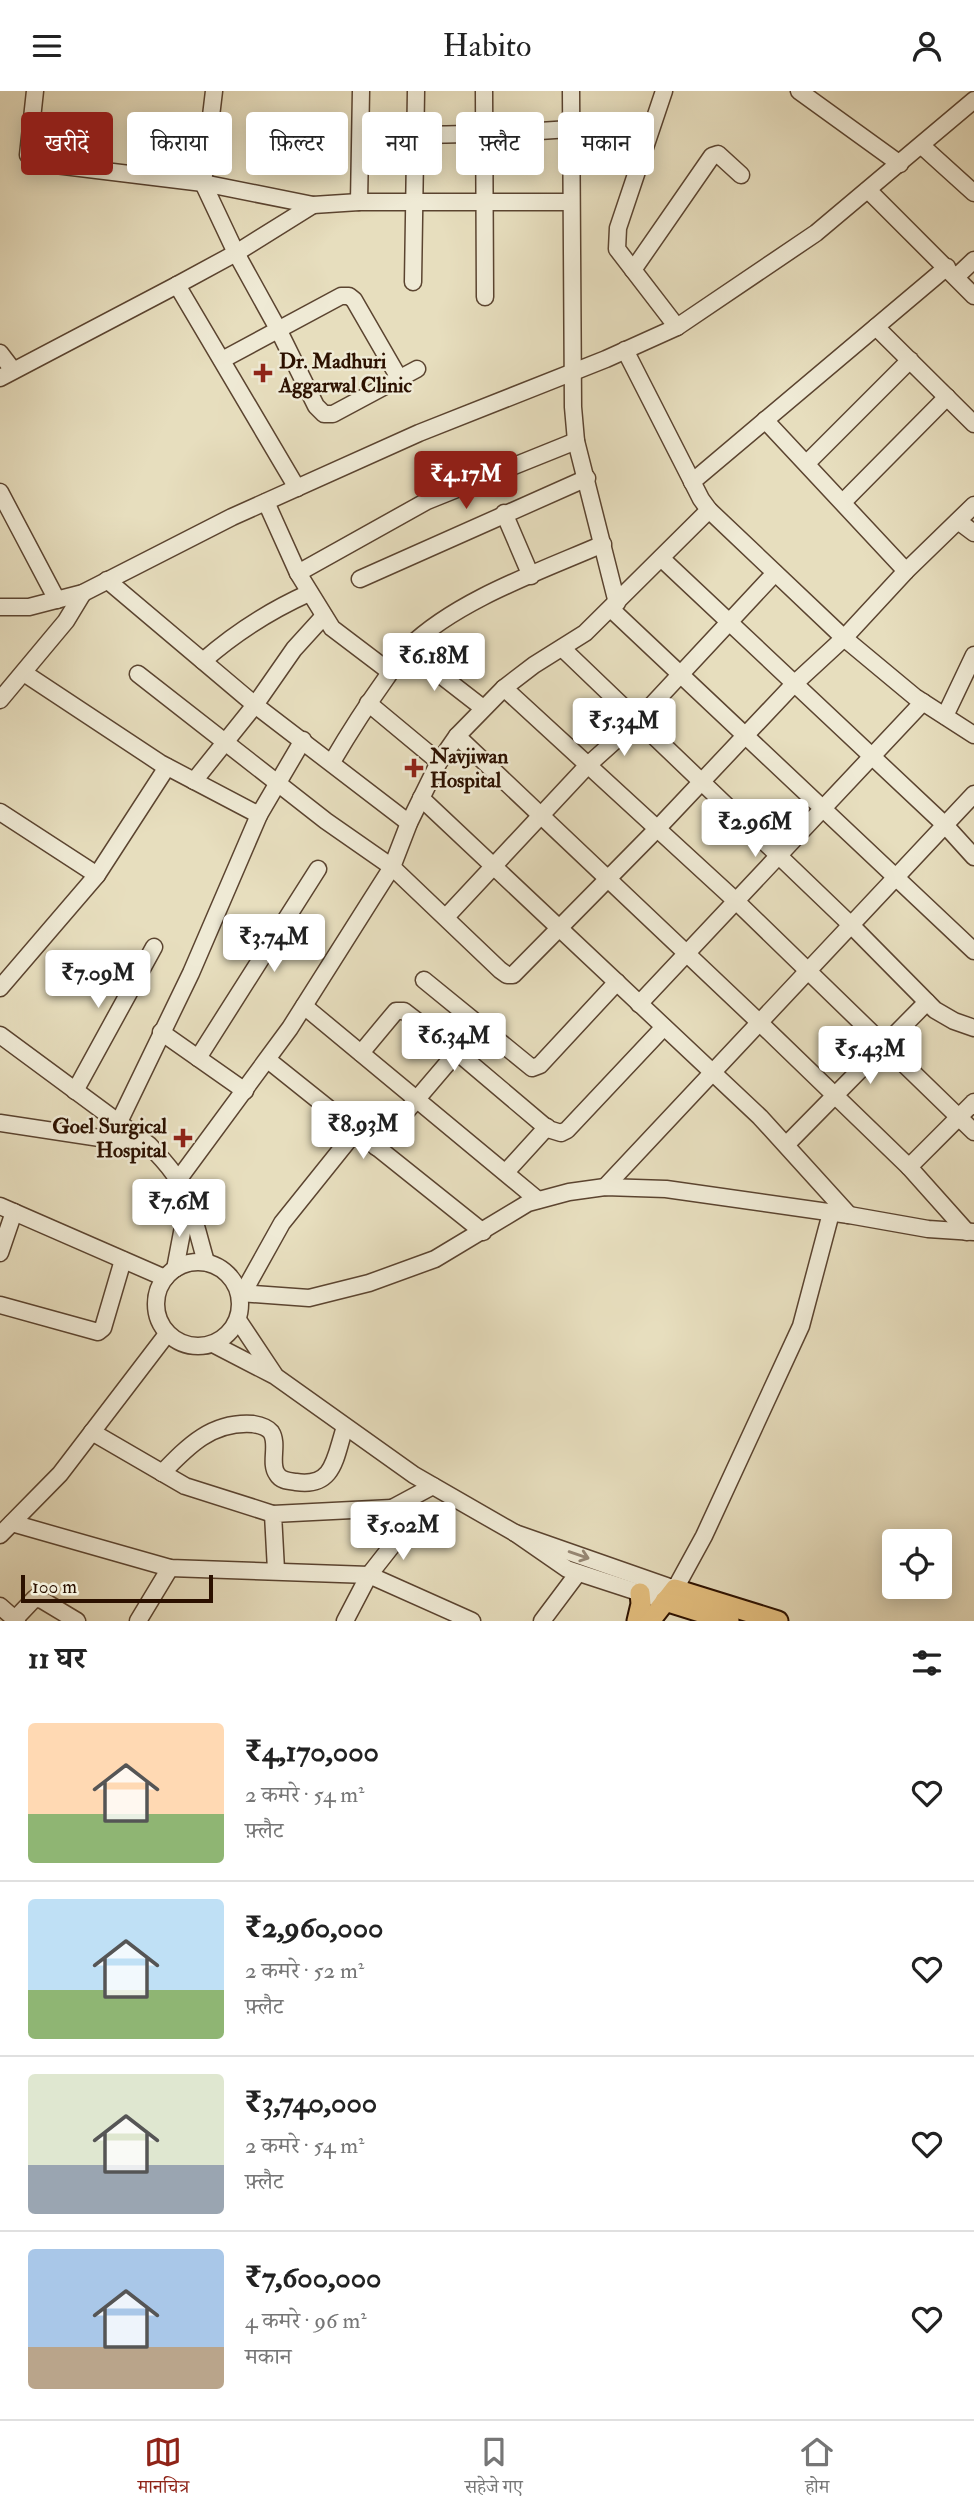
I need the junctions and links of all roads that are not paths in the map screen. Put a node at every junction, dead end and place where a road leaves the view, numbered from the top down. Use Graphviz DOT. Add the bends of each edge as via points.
graph roads {
  1 [pos="35,91"];
  2 [pos="214,91"];
  3 [pos="361,91"];
  4 [pos="416,91"];
  5 [pos="484,91"];
  6 [pos="571,91"];
  7 [pos="664,91"];
  8 [pos="799,91"];
  9 [pos="974,100"];
  10 [pos="416,112"];
  11 [pos="484,112"];
  12 [pos="570,112"];
  13 [pos="361,133"];
  14 [pos="922,146"];
  15 [pos="900,163"];
  16 [pos="416,175"];
  17 [pos="484,175"];
  18 [pos="571,175"];
  19 [pos="741,176"];
  20 [pos="203,183"];
  21 [pos="868,190"];
  22 [pos="974,193"];
  23 [pos="415,201"];
  24 [pos="359,202"];
  25 [pos="484,202"];
  26 [pos="571,202"];
  27 [pos="313,205"];
  28 [pos="236,253"];
  29 [pos="974,260"];
  30 [pos="633,270"];
  31 [pos="951,272"];
  32 [pos="413,282"];
  33 [pos="177,285"];
  34 [pos="974,296"];
  35 [pos="485,297"];
  36 [pos="677,327"];
  37 [pos="876,327"];
  38 [pos="278,329"];
  39 [pos="625,350"];
  40 [pos="0,353"];
  41 [pos="222,360"];
  42 [pos="910,361"];
  43 [pos="417,369"];
  44 [pos="573,372"];
  45 [pos="6,374"];
  46 [pos="399,378"];
  47 [pos="947,397"];
  48 [pos="765,420"];
  49 [pos="974,424"];
  50 [pos="576,441"];
  51 [pos="807,463"];
  52 [pos="587,478"];
  53 [pos="692,482"];
  54 [pos="297,488"];
  55 [pos="0,492"];
  56 [pos="266,502"];
  57 [pos="844,502"];
  58 [pos="974,505"];
  59 [pos="709,510"];
  60 [pos="505,513"];
  61 [pos="958,521"];
  62 [pos="974,533"];
  63 [pos="603,544"];
  64 [pos="661,558"];
  65 [pos="906,571"];
  66 [pos="298,573"];
  67 [pos="775,573"];
  68 [pos="531,576"];
  69 [pos="360,579"];
  70 [pos="107,580"];
  71 [pos="83,593"];
  72 [pos="309,593"];
  73 [pos="57,600"];
  74 [pos="614,606"];
  75 [pos="0,607"];
  76 [pos="324,616"];
  77 [pos="729,624"];
  78 [pos="844,638"];
  79 [pos="562,648"];
  80 [pos="407,649"];
  81 [pos="974,655"];
  82 [pos="203,661"];
  83 [pos="390,672"];
  84 [pos="680,672"];
  85 [pos="24,673"];
  86 [pos="138,674"];
  87 [pos="793,685"];
  88 [pos="504,688"];
  89 [pos="0,699"];
  90 [pos="923,702"];
  91 [pos="368,703"];
  92 [pos="255,705"];
  93 [pos="483,708"];
  94 [pos="945,716"];
  95 [pos="637,721"];
  96 [pos="974,735"];
  97 [pos="457,736"];
  98 [pos="745,736"];
  99 [pos="303,740"];
  100 [pos="225,741"];
  101 [pos="872,756"];
  102 [pos="332,762"];
  103 [pos="439,762"];
  104 [pos="588,765"];
  105 [pos="167,767"];
  106 [pos="194,781"];
  107 [pos="276,781"];
  108 [pos="701,781"];
  109 [pos="974,794"];
  110 [pos="421,798"];
  111 [pos="823,808"];
  112 [pos="0,812"];
  113 [pos="258,815"];
  114 [pos="543,816"];
  115 [pos="409,823"];
  116 [pos="944,825"];
  117 [pos="656,830"];
  118 [pos="778,856"];
  119 [pos="974,857"];
  120 [pos="392,867"];
  121 [pos="494,867"];
  122 [pos="318,869"];
  123 [pos="97,874"];
  124 [pos="895,877"];
  125 [pos="607,878"];
  126 [pos="736,901"];
  127 [pos="446,917"];
  128 [pos="850,925"];
  129 [pos="559,928"];
  130 [pos="153,947"];
  131 [pos="974,951"];
  132 [pos="687,953"];
  133 [pos="808,970"];
  134 [pos="424,980"];
  135 [pos="617,982"];
  136 [pos="0,988"];
  137 [pos="927,1002"];
  138 [pos="639,1003"];
  139 [pos="304,1006"];
  140 [pos="759,1021"];
  141 [pos="480,1024"];
  142 [pos="664,1027"];
  143 [pos="974,1028"];
  144 [pos="161,1032"];
  145 [pos="0,1035"];
  146 [pos="884,1044"];
  147 [pos="457,1052"];
  148 [pos="360,1053"];
  149 [pos="198,1058"];
  150 [pos="268,1059"];
  151 [pos="712,1072"];
  152 [pos="75,1091"];
  153 [pos="245,1091"];
  154 [pos="835,1095"];
  155 [pos="416,1098"];
  156 [pos="974,1102"];
  157 [pos="959,1117"];
  158 [pos="119,1122"];
  159 [pos="0,1123"];
  160 [pos="547,1127"];
  161 [pos="355,1132"];
  162 [pos="974,1132"];
  163 [pos="149,1145"];
  164 [pos="787,1145"];
  165 [pos="376,1147"];
  166 [pos="909,1167"];
  167 [pos="506,1172"];
  168 [pos="178,1180"];
  169 [pos="605,1187"];
  170 [pos="538,1200"];
  171 [pos="187,1204"];
  172 [pos="7,1209"];
  173 [pos="831,1213"];
  174 [pos="849,1215"];
  175 [pos="483,1232"];
  176 [pos="971,1232"];
  177 [pos="0,1253"];
  178 [pos="123,1260"];
  179 [pos="206,1262"];
  180 [pos="170,1273"];
  181 [pos="241,1293"];
  182 [pos="0,1304"];
  183 [pos="238,1320"];
  184 [pos="167,1334"];
  185 [pos="213,1344"];
  186 [pos="275,1376"];
  187 [pos="345,1427"];
  188 [pos="92,1432"];
  189 [pos="162,1473"];
  190 [pos="433,1486"];
  191 [pos="392,1508"];
  192 [pos="273,1514"];
  193 [pos="12,1523"];
  194 [pos="515,1533"];
  195 [pos="0,1535"];
  196 [pos="170,1568"];
  197 [pos="276,1570"];
  198 [pos="579,1573"];
  199 [pos="369,1575"];
  200 [pos="639,1593"];
  201 [pos="671,1595"];
  202 [pos="0,1606"];
  203 [pos="712,1619"];
  204 [pos="16,1620"];
  205 [pos="77,1621"];
  206 [pos="138,1621"];
  207 [pos="345,1621"];
  208 [pos="472,1621"];
  209 [pos="542,1621"];
  210 [pos="636,1621"];
  211 [pos="650,1621"];
  212 [pos="778,1621"];
  1 -- 20 [label="street" via="28,155 33,162"];
  2 -- 20 [label="street"];
  3 -- 13 [label="street"];
  4 -- 10 [label="street"];
  5 -- 11 [label="street"];
  6 -- 12 [label="street"];
  7 -- 30 [label="street" via="616,237 617,249"];
  8 -- 15 [label="street"];
  9 -- 14 [label="street"];
  13 -- 24 [label="street"];
  14 -- 15 [label="street"];
  14 -- 22 [label="street"];
  15 -- 21 [label="street"];
  16 -- 23 [label="street"];
  17 -- 25 [label="street"];
  18 -- 26 [label="street"];
  19 -- 30 [label="street" via="723,156 712,156"];
  20 -- 27 [label="street"];
  20 -- 28 [label="street"];
  21 -- 31 [label="street"];
  21 -- 36 [label="street" via="816,233"];
  23 -- 24 [label="street"];
  23 -- 25 [label="street"];
  23 -- 32 [label="street"];
  24 -- 27 [label="street"];
  25 -- 26 [label="street"];
  25 -- 35 [label="street"];
  26 -- 44 [label="street"];
  27 -- 28 [label="street"];
  28 -- 33 [label="street"];
  28 -- 38 [label="street"];
  29 -- 31 [label="street"];
  30 -- 36 [label="street"];
  31 -- 34 [label="street"];
  31 -- 37 [label="street"];
  33 -- 41 [label="street"];
  33 -- 45 [label="street"];
  36 -- 39 [label="street"];
  37 -- 42 [label="street"];
  37 -- 48 [label="street"];
  38 -- 41 [label="street"];
  38 -- 46 [label="street" via="349,296"];
  38 -- 46 [label="street" via="316,407 324,414 333,414"];
  39 -- 44 [label="street"];
  39 -- 53 [label="street"];
  40 -- 45 [label="street"];
  41 -- 54 [label="street"];
  42 -- 47 [label="street"];
  42 -- 51 [label="street"];
  43 -- 46 [label="street"];
  44 -- 50 [label="street"];
  44 -- 54 [label="street"];
  47 -- 49 [label="street"];
  47 -- 57 [label="street"];
  48 -- 51 [label="street"];
  48 -- 53 [label="street"];
  50 -- 52 [label="street"];
  50 -- 66 [label="street" via="426,501"];
  51 -- 57 [label="street"];
  52 -- 60 [label="street"];
  52 -- 63 [label="street"];
  53 -- 59 [label="street"];
  54 -- 56 [label="street"];
  55 -- 73 [label="street"];
  56 -- 66 [label="street"];
  56 -- 70 [label="street"];
  57 -- 65 [label="street"];
  58 -- 61 [label="street"];
  59 -- 64 [label="street"];
  59 -- 67 [label="street"];
  60 -- 68 [label="street"];
  60 -- 69 [label="street"];
  61 -- 62 [label="street"];
  61 -- 65 [label="street"];
  63 -- 68 [label="street"];
  63 -- 74 [label="street"];
  64 -- 74 [label="street"];
  64 -- 77 [label="street"];
  65 -- 78 [label="street"];
  66 -- 72 [label="street"];
  67 -- 77 [label="street"];
  67 -- 78 [label="street"];
  68 -- 80 [label="street" via="441,620"];
  70 -- 71 [label="street"];
  70 -- 82 [label="street"];
  71 -- 73 [label="street"];
  71 -- 85 [label="street"];
  72 -- 76 [label="street"];
  72 -- 82 [label="street" via="250,623"];
  73 -- 75 [label="street" via="29,607"];
  74 -- 79 [label="street"];
  74 -- 84 [label="street"];
  76 -- 83 [label="street" via="342,637"];
  76 -- 92 [label="street"];
  77 -- 84 [label="street"];
  77 -- 87 [label="street"];
  78 -- 87 [label="street"];
  78 -- 90 [label="street"];
  79 -- 88 [label="street"];
  79 -- 95 [label="street"];
  80 -- 83 [label="street"];
  80 -- 93 [label="street"];
  81 -- 94 [label="street"];
  82 -- 92 [label="street"];
  83 -- 91 [label="street"];
  84 -- 95 [label="street"];
  84 -- 98 [label="street"];
  85 -- 89 [label="street"];
  85 -- 105 [label="street"];
  86 -- 100 [label="street"];
  87 -- 98 [label="street"];
  87 -- 101 [label="street"];
  88 -- 93 [label="street"];
  88 -- 104 [label="street"];
  90 -- 94 [label="street"];
  90 -- 101 [label="street"];
  91 -- 102 [label="street"];
  91 -- 103 [label="street"];
  92 -- 99 [label="street"];
  92 -- 100 [label="street"];
  93 -- 97 [label="street"];
  94 -- 96 [label="street"];
  95 -- 104 [label="street"];
  95 -- 108 [label="street"];
  97 -- 103 [label="street"];
  97 -- 114 [label="street"];
  98 -- 108 [label="street"];
  98 -- 111 [label="street"];
  99 -- 102 [label="street"];
  99 -- 107 [label="street"];
  100 -- 106 [label="street"];
  100 -- 107 [label="street"];
  101 -- 111 [label="street"];
  101 -- 116 [label="street"];
  102 -- 115 [label="street"];
  103 -- 110 [label="street"];
  104 -- 114 [label="street"];
  104 -- 117 [label="street"];
  105 -- 106 [label="street"];
  105 -- 123 [label="street"];
  106 -- 113 [label="street"];
  107 -- 113 [label="street"];
  107 -- 120 [label="street"];
  108 -- 117 [label="street"];
  108 -- 118 [label="street"];
  109 -- 116 [label="street"];
  110 -- 115 [label="street"];
  110 -- 121 [label="street"];
  111 -- 118 [label="street"];
  111 -- 124 [label="street"];
  112 -- 123 [label="street"];
  113 -- 144 [label="street"];
  114 -- 121 [label="street"];
  114 -- 125 [label="street"];
  115 -- 120 [label="street"];
  116 -- 119 [label="street"];
  116 -- 124 [label="street"];
  117 -- 125 [label="street"];
  117 -- 126 [label="street"];
  118 -- 126 [label="street"];
  118 -- 128 [label="street"];
  120 -- 127 [label="street"];
  120 -- 139 [label="street"];
  121 -- 127 [label="street"];
  121 -- 129 [label="street"];
  122 -- 149 [label="street"];
  123 -- 136 [label="street"];
  124 -- 128 [label="street"];
  124 -- 131 [label="street"];
  125 -- 129 [label="street"];
  125 -- 132 [label="street"];
  126 -- 132 [label="street"];
  126 -- 133 [label="street"];
  127 -- 129 [label="street" via="510,976"];
  128 -- 133 [label="street"];
  128 -- 137 [label="street"];
  129 -- 135 [label="street"];
  130 -- 152 [label="street"];
  132 -- 138 [label="street"];
  132 -- 140 [label="street"];
  133 -- 140 [label="street"];
  133 -- 146 [label="street"];
  134 -- 141 [label="street"];
  135 -- 138 [label="street"];
  135 -- 141 [label="street" via="536,1068 528,1067"];
  137 -- 143 [label="street" via="945,1017"];
  137 -- 146 [label="street"];
  138 -- 142 [label="street"];
  139 -- 148 [label="street"];
  139 -- 150 [label="street"];
  140 -- 151 [label="street"];
  140 -- 154 [label="street"];
  141 -- 147 [label="street"];
  142 -- 151 [label="street"];
  142 -- 160 [label="street" via="567,1130 556,1132"];
  144 -- 149 [label="street"];
  144 -- 158 [label="street"];
  145 -- 152 [label="street"];
  146 -- 154 [label="street"];
  146 -- 157 [label="street"];
  147 -- 148 [label="street" via="398,1009"];
  147 -- 155 [label="street"];
  147 -- 160 [label="street"];
  148 -- 155 [label="street"];
  149 -- 153 [label="street"];
  150 -- 153 [label="street"];
  150 -- 161 [label="street"];
  151 -- 164 [label="street"];
  151 -- 169 [label="street"];
  152 -- 158 [label="street"];
  153 -- 168 [label="street"];
  154 -- 164 [label="street"];
  154 -- 166 [label="street"];
  155 -- 165 [label="street"];
  155 -- 167 [label="street"];
  156 -- 157 [label="street"];
  157 -- 162 [label="street"];
  157 -- 166 [label="street"];
  158 -- 163 [label="street"];
  159 -- 163 [label="street"];
  160 -- 167 [label="street"];
  161 -- 165 [label="street"];
  161 -- 181 [label="street" via="282,1223"];
  163 -- 168 [label="street"];
  164 -- 174 [label="street"];
  165 -- 175 [label="street"];
  166 -- 176 [label="street"];
  167 -- 170 [label="street"];
  168 -- 171 [label="street"];
  169 -- 170 [label="street"];
  169 -- 173 [label="street" via="666,1189"];
  170 -- 175 [label="street"];
  171 -- 179 [label="street"];
  171 -- 180 [label="street"];
  172 -- 177 [label="street"];
  172 -- 178 [label="street"];
  173 -- 174 [label="street"];
  173 -- 201 [label="street" via="801,1326 704,1536"];
  174 -- 176 [label="street"];
  175 -- 181 [label="street" via="435,1259 325,1295 288,1298"];
  178 -- 180 [label="street"];
  178 -- 182 [label="street" via="103,1328 97,1332"];
  179 -- 180 [label="street" via="191,1262"];
  179 -- 181 [label="street" via="229,1275"];
  180 -- 184 [label="street" via="158,1291 156,1308"];
  181 -- 183 [label="street"];
  183 -- 185 [label="street"];
  183 -- 186 [label="street"];
  184 -- 185 [label="street" via="187,1346"];
  184 -- 188 [label="street"];
  185 -- 186 [label="street"];
  186 -- 187 [label="street"];
  187 -- 189 [label="street" via="329,1474 319,1482 281,1479 275,1471 270,1430 242,1423 198,1439"];
  187 -- 190 [label="street"];
  188 -- 189 [label="street"];
  188 -- 193 [label="street"];
  189 -- 192 [label="street" via="198,1491"];
  190 -- 191 [label="street"];
  190 -- 194 [label="street"];
  191 -- 192 [label="street"];
  191 -- 199 [label="street" via="394,1539"];
  192 -- 197 [label="street"];
  193 -- 195 [label="street"];
  193 -- 196 [label="street"];
  194 -- 198 [label="street"];
  194 -- 201 [label="street, one-way"];
  196 -- 197 [label="street"];
  196 -- 206 [label="street"];
  197 -- 199 [label="street"];
  198 -- 200 [label="street"];
  198 -- 209 [label="street"];
  199 -- 207 [label="street"];
  199 -- 208 [label="street"];
  200 -- 201 [label="street"];
  200 -- 210 [label="main road"];
  201 -- 203 [label="main road"];
  201 -- 211 [label="main road"];
  201 -- 212 [label="main road"];
  202 -- 204 [label="street"];
  204 -- 205 [label="street" via="35,1598"];
}
